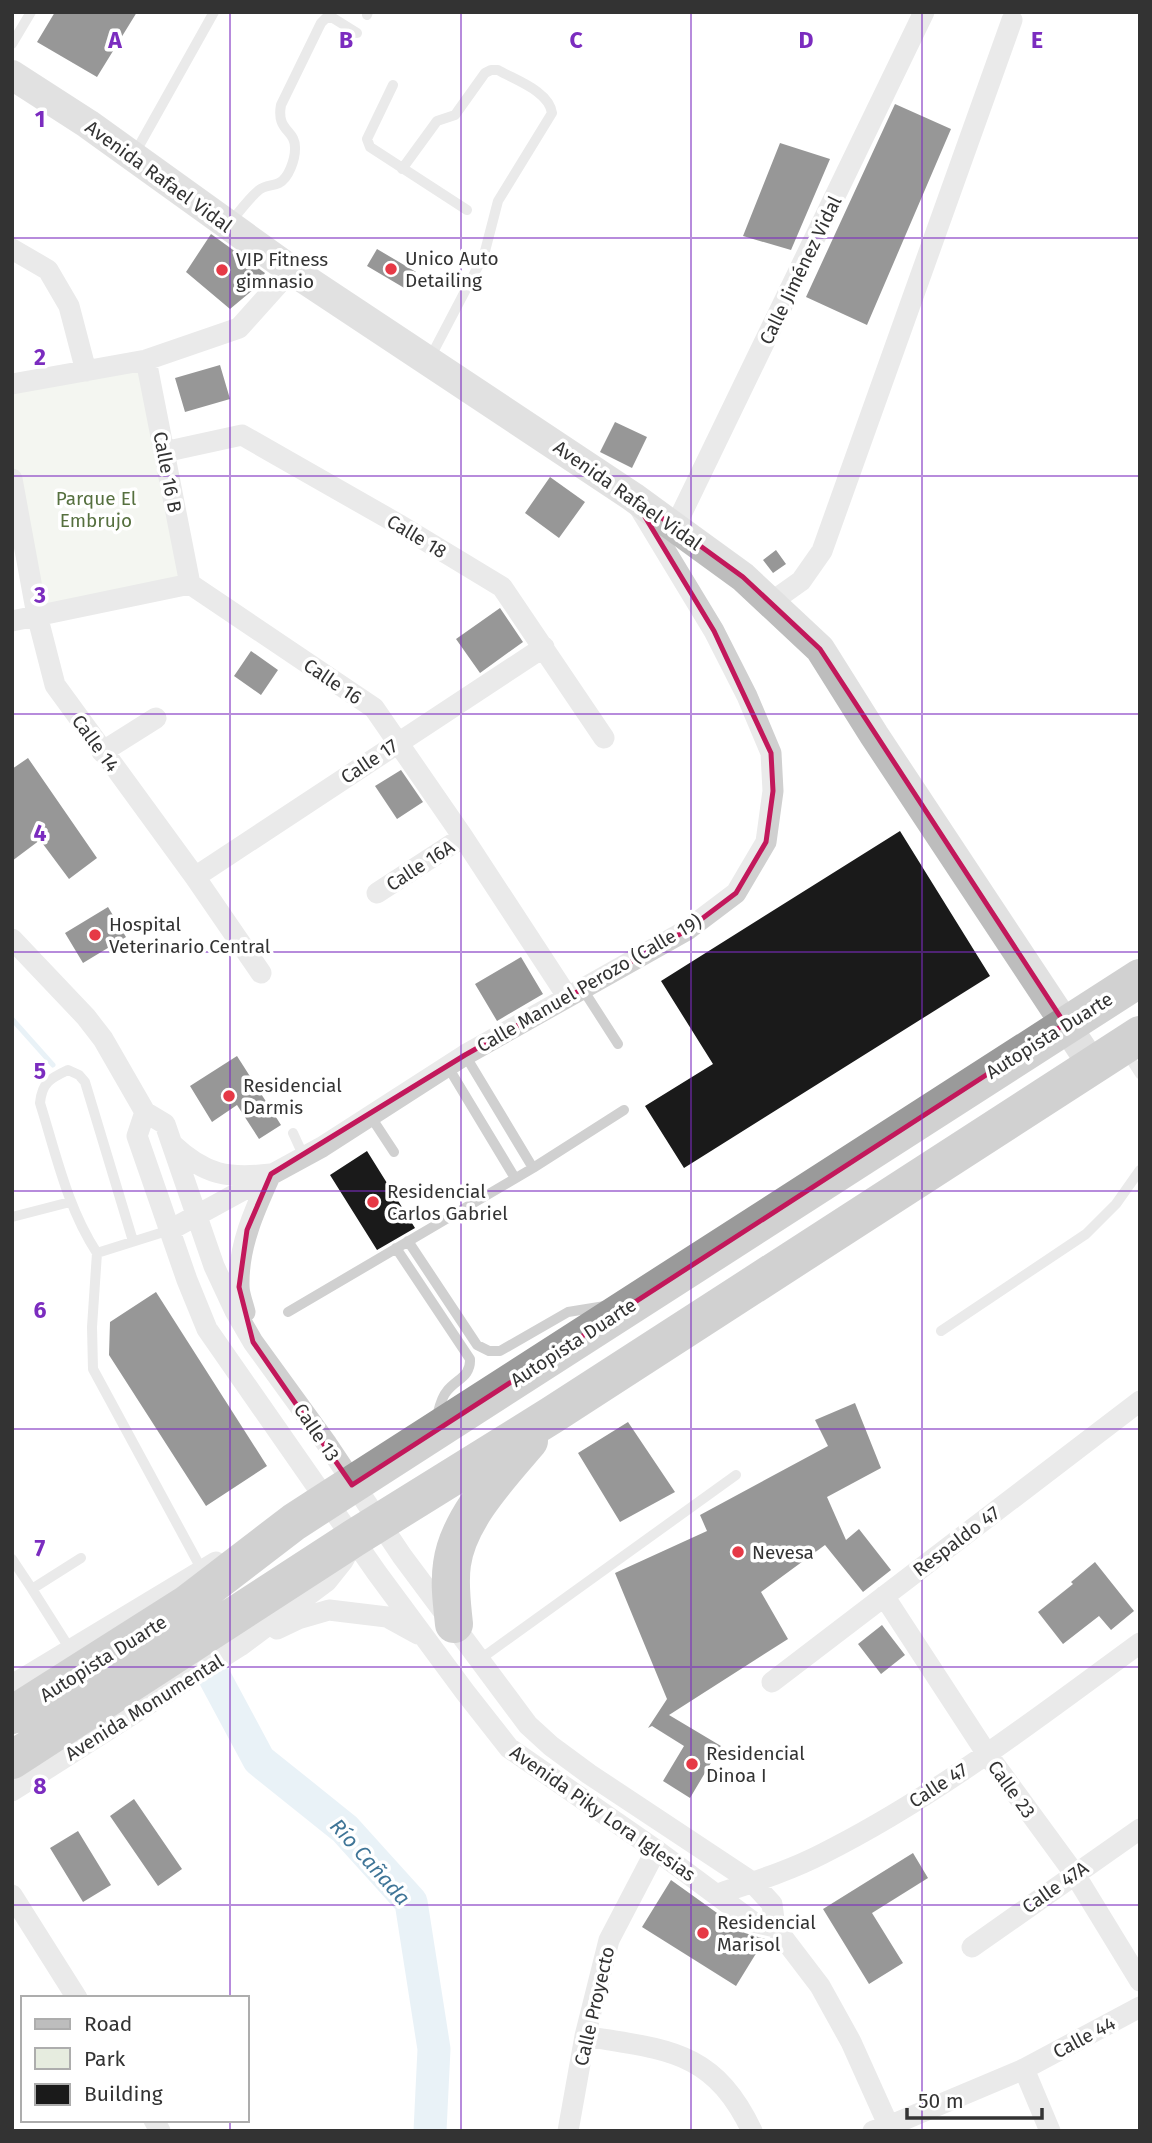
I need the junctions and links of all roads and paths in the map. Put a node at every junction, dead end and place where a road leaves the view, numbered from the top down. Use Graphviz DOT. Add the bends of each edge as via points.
graph roads {
  1 [pos="31,12"];
  2 [pos="214,12"];
  3 [pos="925,12"];
  4 [pos="1012,20"];
  5 [pos="357,33"];
  6 [pos="12,44"];
  7 [pos="12,75"];
  8 [pos="393,85"];
  9 [pos="133,156"];
  10 [pos="402,169"];
  11 [pos="467,210"];
  12 [pos="228,225"];
  13 [pos="12,249"];
  14 [pos="291,270"];
  15 [pos="146,360"];
  16 [pos="428,360"];
  17 [pos="86,372"];
  18 [pos="12,384"];
  19 [pos="164,452"];
  20 [pos="12,479"];
  21 [pos="633,497"];
  22 [pos="675,527"];
  23 [pos="190,584"];
  24 [pos="770,603"];
  25 [pos="37,615"];
  26 [pos="12,621"];
  27 [pos="544,647"];
  28 [pos="156,718"];
  29 [pos="604,738"];
  30 [pos="397,742"];
  31 [pos="102,752"];
  32 [pos="463,837"];
  33 [pos="195,877"];
  34 [pos="377,893"];
  35 [pos="12,939"];
  36 [pos="261,973"];
  37 [pos="1140,978"];
  38 [pos="575,992"];
  39 [pos="1065,1024"];
  40 [pos="618,1044"];
  41 [pos="1124,1056"];
  42 [pos="456,1061"];
  43 [pos="624,1110"];
  44 [pos="145,1112"];
  45 [pos="371,1116"];
  46 [pos="293,1133"];
  47 [pos="171,1142"];
  48 [pos="394,1152"];
  49 [pos="304,1157"];
  50 [pos="533,1168"];
  51 [pos="1140,1170"];
  52 [pos="271,1174"];
  53 [pos="516,1178"];
  54 [pos="70,1202"];
  55 [pos="198,1216"];
  56 [pos="12,1217"];
  57 [pos="170,1230"];
  58 [pos="133,1241"];
  59 [pos="408,1241"];
  60 [pos="396,1248"];
  61 [pos="97,1253"];
  62 [pos="636,1301"];
  63 [pos="288,1312"];
  64 [pos="942,1331"];
  65 [pos="253,1342"];
  66 [pos="1140,1401"];
  67 [pos="552,1415"];
  68 [pos="433,1432"];
  69 [pos="736,1475"];
  70 [pos="340,1492"];
  71 [pos="367,1530"];
  72 [pos="81,1558"];
  73 [pos="12,1559"];
  74 [pos="202,1570"];
  75 [pos="32,1589"];
  76 [pos="884,1596"];
  77 [pos="440,1632"];
  78 [pos="1140,1643"];
  79 [pos="240,1646"];
  80 [pos="70,1649"];
  81 [pos="484,1667"];
  82 [pos="772,1682"];
  83 [pos="12,1685"];
  84 [pos="465,1692"];
  85 [pos="12,1715"];
  86 [pos="987,1754"];
  87 [pos="12,1760"];
  88 [pos="12,1791"];
  89 [pos="1140,1829"];
  90 [pos="656,1850"];
  91 [pos="1074,1873"];
  92 [pos="752,1882"];
  93 [pos="718,1894"];
  94 [pos="12,1895"];
  95 [pos="775,1927"];
  96 [pos="972,1947"];
  97 [pos="1140,1981"];
  98 [pos="76,1996"];
  99 [pos="1140,2007"];
  100 [pos="585,2036"];
  101 [pos="1024,2069"];
  102 [pos="885,2129"];
  103 [pos="568,2131"];
  104 [pos="752,2131"];
  105 [pos="1049,2131"];
  1 -- 6 [label="lane"];
  2 -- 9 [label="lane"];
  3 -- 22 [label="street, Calle Jiménez Vidal"];
  4 -- 24 [label="street" via="822,551 801,581"];
  5 -- 12 [label="lane" via="333,18 321,23 278,118 296,147 291,164 280,182 260,189"];
  7 -- 9 [label="main road, Avenida Rafael Vidal"];
  8 -- 10 [label="lane" via="368,139 370,148"];
  9 -- 12 [label="main road, Avenida Rafael Vidal"];
  10 -- 11 [label="lane"];
  10 -- 16 [label="lane" via="436,121 455,115 491,70 545,97 551,107 552,113 498,201 484,256"];
  12 -- 14 [label="main road, Avenida Rafael Vidal"];
  13 -- 17 [label="street" via="48,270 69,306"];
  14 -- 15 [label="street" via="239,328"];
  14 -- 16 [label="main road, Avenida Rafael Vidal"];
  15 -- 17 [label="street"];
  15 -- 19 [label="street, Calle 16 B"];
  16 -- 21 [label="main road, Avenida Rafael Vidal"];
  17 -- 18 [label="street"];
  19 -- 23 [label="street, Calle 16 B"];
  19 -- 27 [label="street, Calle 18" via="242,435 502,587"];
  20 -- 25 [label="street, Calle 14"];
  21 -- 22 [label="main road, Avenida Rafael Vidal"];
  21 -- 38 [label="street, Calle Manuel Perozo (Calle 19)" via="714,631 747,696 771,753 774,791 766,842 736,892 687,930"];
  22 -- 24 [label="main road, Avenida Rafael Vidal"];
  23 -- 25 [label="street"];
  23 -- 30 [label="street, Calle 16" via="374,708"];
  24 -- 39 [label="main road, Avenida Rafael Vidal" via="820,649"];
  25 -- 26 [label="street"];
  25 -- 31 [label="street, Calle 14" via="55,685"];
  27 -- 29 [label="street, Calle 18"];
  27 -- 30 [label="street, Calle 17"];
  28 -- 31 [label="street"];
  30 -- 32 [label="street, Calle 16"];
  30 -- 33 [label="street, Calle 17"];
  31 -- 33 [label="street, Calle 14"];
  32 -- 34 [label="street, Calle 16A"];
  32 -- 38 [label="street, Calle 16"];
  33 -- 36 [label="street, Calle 14"];
  35 -- 44 [label="street" via="86,1017"];
  37 -- 39 [label="highway, Autopista Duarte"];
  38 -- 40 [label="lane"];
  38 -- 42 [label="street, Calle Manuel Perozo (Calle 19)"];
  39 -- 41 [label="main road, Avenida Rafael Vidal"];
  39 -- 62 [label="highway, Autopista Duarte"];
  41 -- 67 [label="highway, Autopista Duarte"];
  42 -- 45 [label="street, Calle Manuel Perozo (Calle 19)"];
  42 -- 50 [label="lane"];
  42 -- 53 [label="lane"];
  43 -- 50 [label="lane"];
  44 -- 47 [label="street" via="164,1124"];
  44 -- 57 [label="street" via="137,1136"];
  45 -- 48 [label="lane"];
  45 -- 49 [label="street, Calle Manuel Perozo (Calle 19)"];
  46 -- 49 [label="lane"];
  47 -- 52 [label="street" via="205,1169 222,1174"];
  47 -- 55 [label="street, Calle 13"];
  49 -- 52 [label="street, Calle Manuel Perozo (Calle 19)"];
  50 -- 53 [label="lane"];
  51 -- 64 [label="lane" via="1116,1204 1086,1234"];
  52 -- 55 [label="street, Calle Manuel Perozo (Calle 19)"];
  52 -- 65 [label="street" via="247,1230 239,1287"];
  53 -- 59 [label="lane"];
  54 -- 56 [label="lane"];
  54 -- 58 [label="lane" via="40,1103 48,1079 68,1070 85,1082"];
  54 -- 61 [label="lane"];
  55 -- 57 [label="street, Calle Manuel Perozo (Calle 19)"];
  55 -- 65 [label="street, Calle 13" via="214,1266"];
  57 -- 58 [label="lane"];
  57 -- 70 [label="street" via="207,1329"];
  58 -- 61 [label="lane"];
  59 -- 60 [label="lane"];
  59 -- 62 [label="lane" via="477,1345 489,1351 500,1351 568,1312"];
  60 -- 63 [label="lane"];
  60 -- 68 [label="lane" via="470,1359 464,1378 444,1395"];
  61 -- 74 [label="lane" via="93,1369"];
  62 -- 68 [label="highway, Autopista Duarte"];
  65 -- 70 [label="street, Calle 13" via="327,1444"];
  66 -- 76 [label="street, Respaldo 47"];
  67 -- 71 [label="highway, Autopista Duarte"];
  67 -- 77 [label="highway" via="461,1532"];
  68 -- 70 [label="highway, Autopista Duarte"];
  69 -- 81 [label="lane"];
  70 -- 71 [label="street, Calle 13"];
  70 -- 71 [label="street"];
  70 -- 74 [label="street"];
  70 -- 85 [label="highway, Autopista Duarte" via="187,1604"];
  71 -- 77 [label="street, Avenida Piky Lora Iglesias"];
  71 -- 77 [label="street, Avenida Piky Lora Iglesias" via="402,1556"];
  71 -- 79 [label="street, Avenida Monumental" via="327,1581"];
  71 -- 87 [label="highway, Autopista Duarte"];
  72 -- 75 [label="lane"];
  73 -- 75 [label="lane"];
  74 -- 80 [label="street"];
  75 -- 80 [label="lane"];
  76 -- 82 [label="street, Respaldo 47"];
  76 -- 86 [label="street, Calle 23"];
  77 -- 79 [label="street, Avenida Monumental" via="387,1617 329,1610"];
  77 -- 81 [label="street, Avenida Piky Lora Iglesias"];
  77 -- 84 [label="street, Avenida Piky Lora Iglesias"];
  78 -- 86 [label="street, Calle 47"];
  79 -- 88 [label="street, Avenida Monumental"];
  80 -- 83 [label="street"];
  81 -- 84 [label="street"];
  81 -- 92 [label="street, Avenida Piky Lora Iglesias" via="528,1725 551,1746"];
  84 -- 90 [label="street, Avenida Piky Lora Iglesias" via="509,1748"];
  86 -- 91 [label="street, Calle 23"];
  86 -- 92 [label="street, Calle 47" via="821,1855"];
  89 -- 91 [label="street, Calle 47A"];
  90 -- 93 [label="street, Avenida Piky Lora Iglesias"];
  90 -- 100 [label="street, Calle Proyecto" via="609,1940"];
  91 -- 96 [label="street, Calle 47A"];
  91 -- 97 [label="street, Calle 23"];
  92 -- 93 [label="street, Calle 47"];
  92 -- 95 [label="street, Avenida Piky Lora Iglesias" via="772,1904"];
  93 -- 95 [label="street, Avenida Piky Lora Iglesias" via="754,1922"];
  94 -- 98 [label="street"];
  95 -- 102 [label="street, Avenida Piky Lora Iglesias" via="820,1986 851,2042"];
  99 -- 101 [label="street, Calle 44"];
  100 -- 103 [label="street, Calle Proyecto"];
  100 -- 104 [label="street" via="656,2049 710,2071 744,2112"];
  101 -- 102 [label="street, Calle 44"];
  101 -- 105 [label="street"];
}
